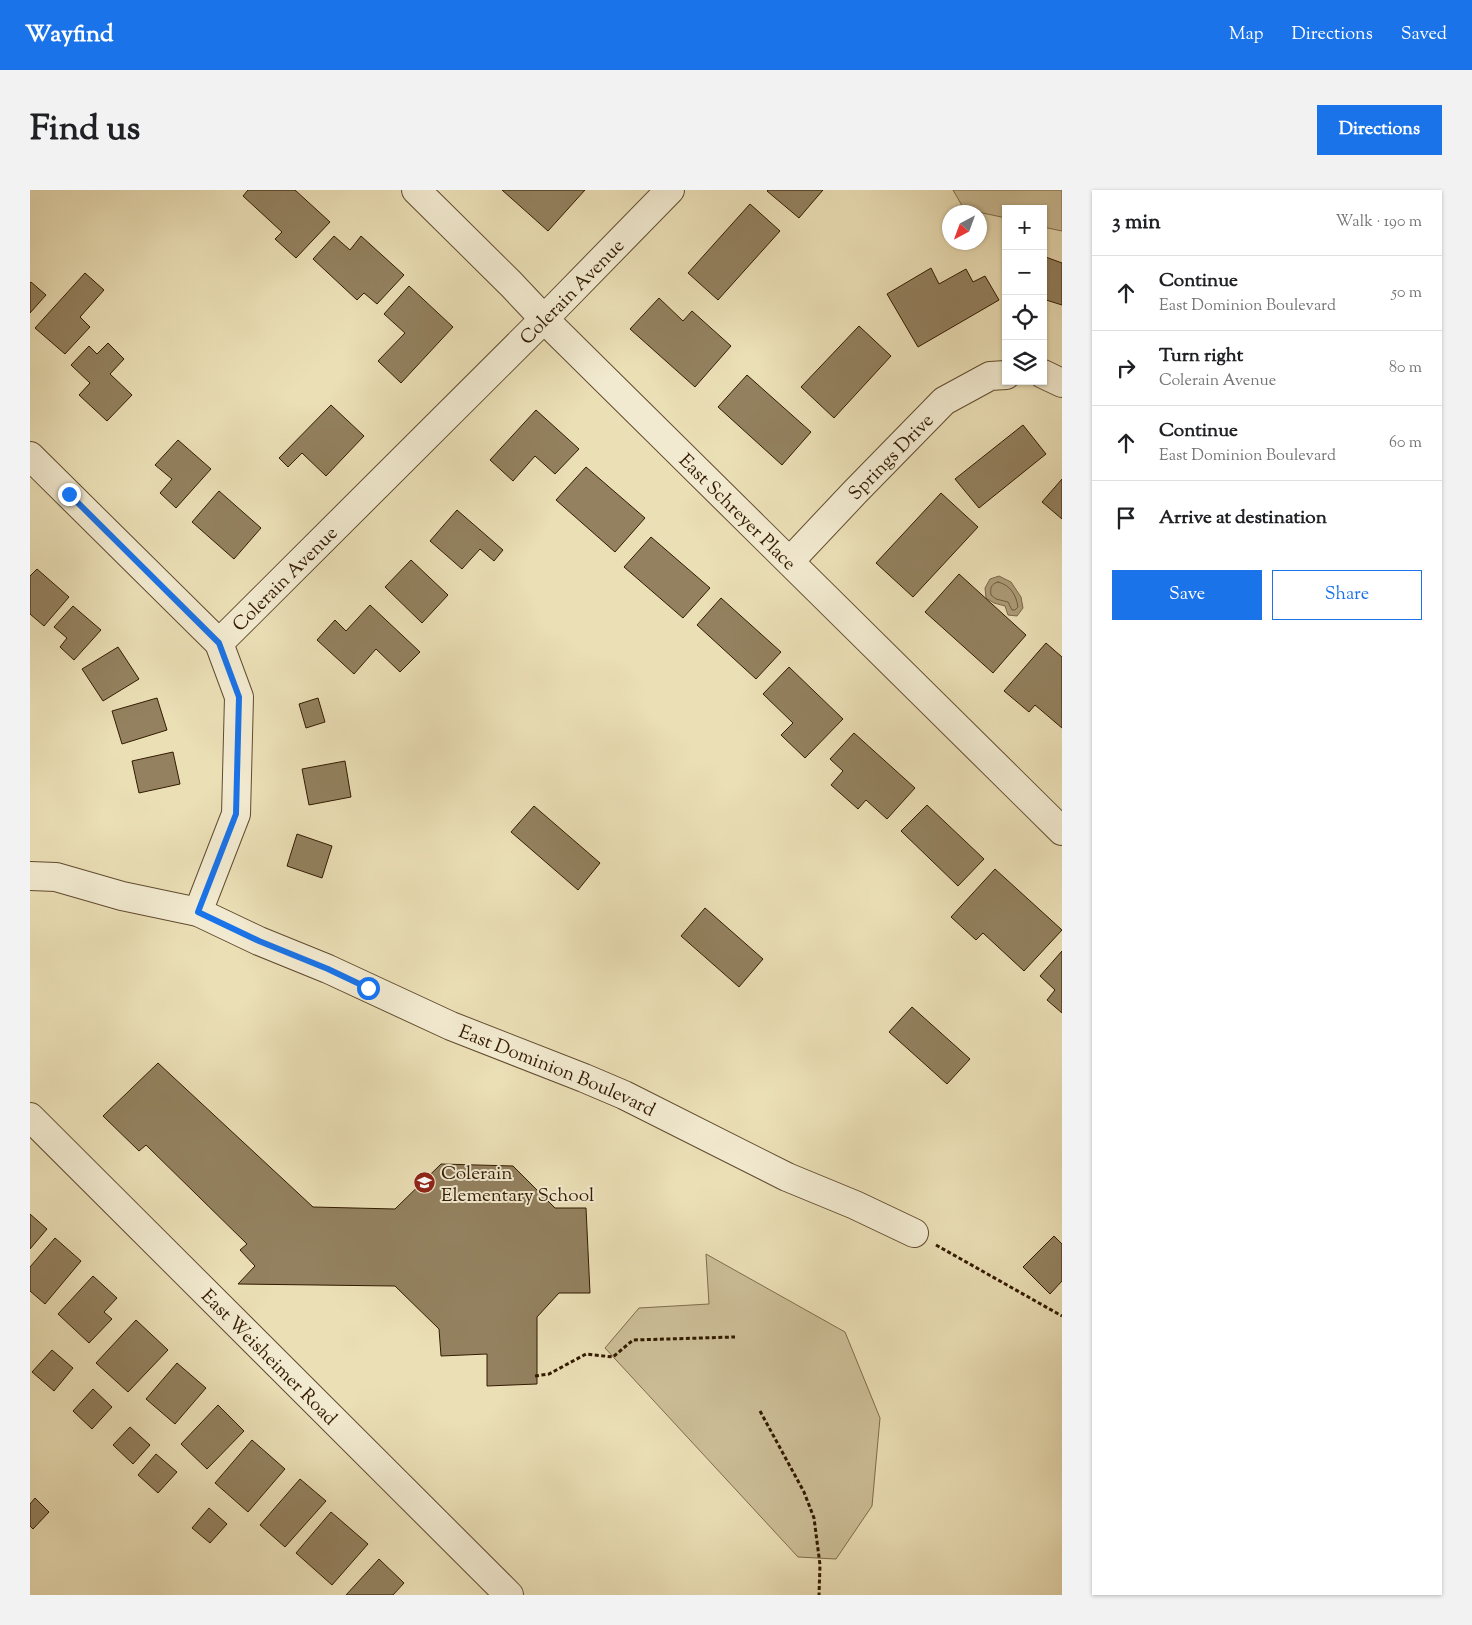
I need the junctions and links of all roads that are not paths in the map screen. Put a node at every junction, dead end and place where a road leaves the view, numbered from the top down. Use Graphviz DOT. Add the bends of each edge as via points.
graph roads {
  1 [pos="416,190"];
  2 [pos="670,190"];
  3 [pos="544,319"];
  4 [pos="1002,375"];
  5 [pos="1047,376"];
  6 [pos="1062,383"];
  7 [pos="30,456"];
  8 [pos="790,561"];
  9 [pos="219,643"];
  10 [pos="1062,831"];
  11 [pos="30,876"];
  12 [pos="198,912"];
  13 [pos="30,1117"];
  14 [pos="914,1233"];
  15 [pos="510,1595"];
  1 -- 3 [label="street, East Schreyer Place"];
  2 -- 3 [label="street, Colerain Avenue"];
  3 -- 8 [label="street, East Schreyer Place"];
  3 -- 9 [label="street, Colerain Avenue"];
  4 -- 8 [label="street, Springs Drive" via="990,376 944,402"];
  5 -- 6 [label="street"];
  7 -- 9 [label="street"];
  8 -- 10 [label="street, East Schreyer Place"];
  9 -- 12 [label="street, Colerain Avenue" via="239,697 236,814"];
  11 -- 12 [label="street" via="56,878"];
  12 -- 14 [label="street, East Dominion Boulevard" via="451,1026 624,1095 787,1177"];
  13 -- 15 [label="street, East Weisheimer Road"];
}
